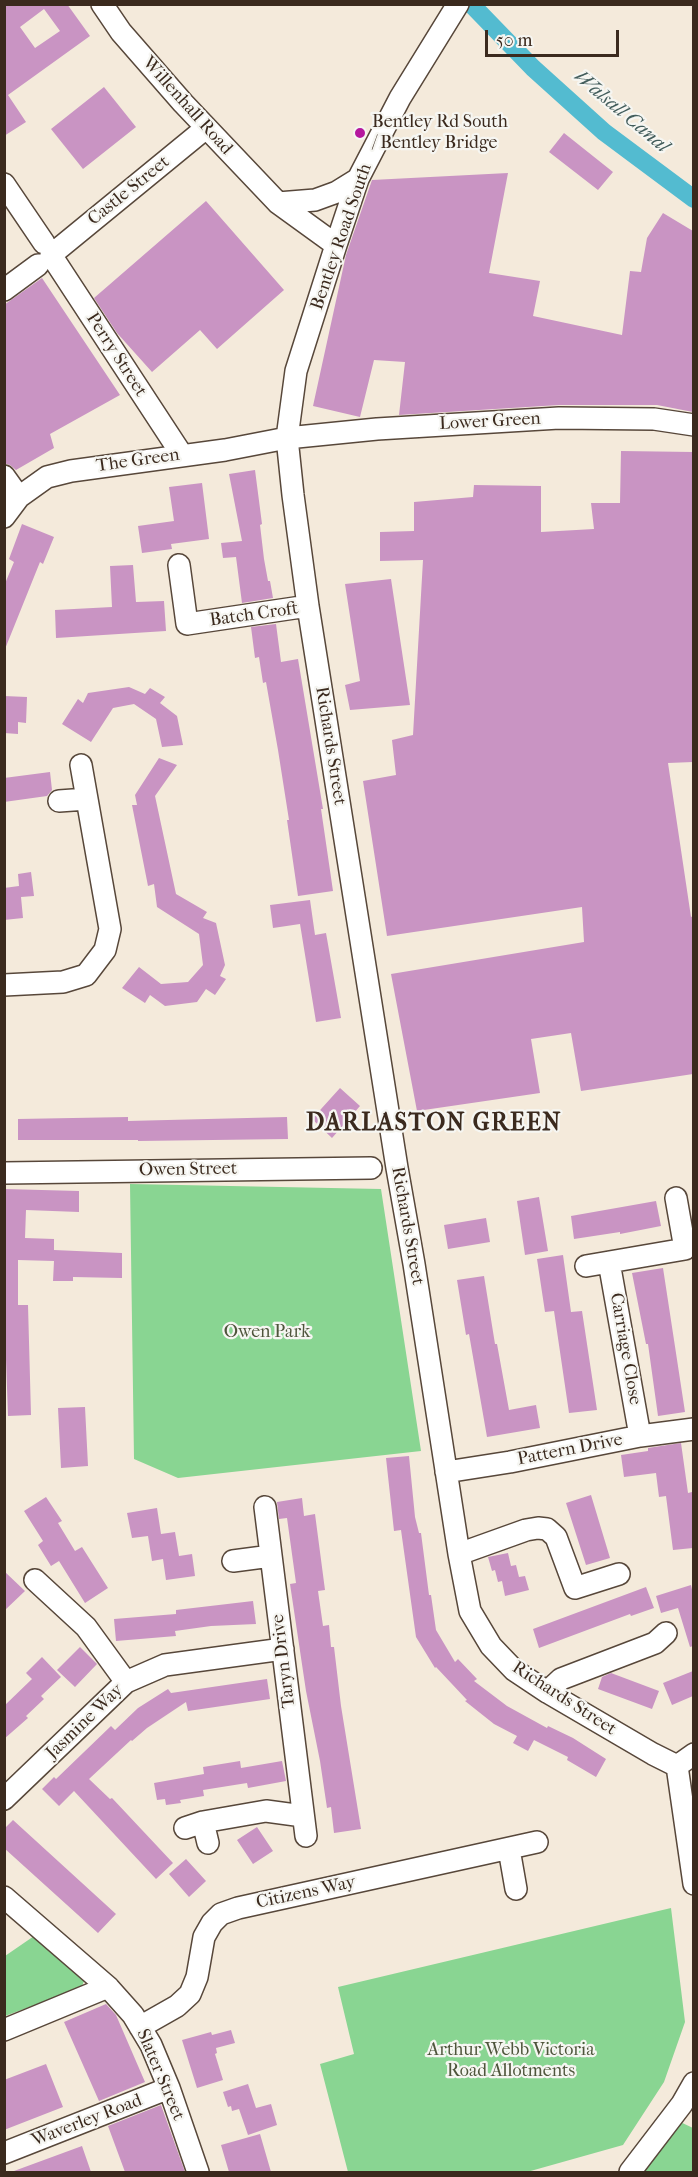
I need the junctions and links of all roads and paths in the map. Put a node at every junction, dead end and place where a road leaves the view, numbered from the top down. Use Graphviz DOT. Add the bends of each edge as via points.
graph roads {
  1 [pos="102,4"];
  2 [pos="453,11"];
  3 [pos="206,128"];
  4 [pos="358,179"];
  5 [pos="4,184"];
  6 [pos="278,203"];
  7 [pos="336,245"];
  8 [pos="44,254"];
  9 [pos="4,290"];
  10 [pos="693,425"];
  11 [pos="287,438"];
  12 [pos="182,455"];
  13 [pos="4,476"];
  14 [pos="19,497"];
  15 [pos="4,517"];
  16 [pos="179,565"];
  17 [pos="308,606"];
  18 [pos="81,765"];
  19 [pos="87,799"];
  20 [pos="59,801"];
  21 [pos="4,985"];
  22 [pos="371,1168"];
  23 [pos="4,1173"];
  24 [pos="676,1198"];
  25 [pos="609,1262"];
  26 [pos="585,1266"];
  27 [pos="693,1429"];
  28 [pos="640,1436"];
  29 [pos="446,1472"];
  30 [pos="265,1507"];
  31 [pos="459,1554"];
  32 [pos="271,1556"];
  33 [pos="233,1561"];
  34 [pos="619,1574"];
  35 [pos="35,1580"];
  36 [pos="666,1633"];
  37 [pos="283,1649"];
  38 [pos="126,1682"];
  39 [pos="547,1692"];
  40 [pos="685,1760"];
  41 [pos="4,1799"];
  42 [pos="537,1842"];
  43 [pos="208,1843"];
  44 [pos="509,1849"];
  45 [pos="693,1884"];
  46 [pos="516,1889"];
  47 [pos="4,1897"];
  48 [pos="108,1987"];
  49 [pos="140,2027"];
  50 [pos="4,2030"];
  51 [pos="693,2083"];
  52 [pos="170,2088"];
  53 [pos="4,2153"];
  54 [pos="198,2172"];
  55 [pos="630,2172"];
  1 -- 3 [label="street, Willenhall Road" via="121,32"];
  2 -- 4 [label="street, Bentley Road South" via="400,98"];
  3 -- 6 [label="street, Willenhall Road"];
  3 -- 8 [label="street, Castle Street"];
  4 -- 6 [label="street" via="315,200"];
  4 -- 7 [label="street, Bentley Road South"];
  5 -- 8 [label="street, Perry Street"];
  6 -- 7 [label="street, Willenhall Road"];
  7 -- 11 [label="street, Bentley Road South" via="296,371"];
  8 -- 9 [label="street, Castle Street"];
  8 -- 12 [label="street, Perry Street"];
  10 -- 11 [label="street, Lower Green" via="654,419 559,418"];
  11 -- 12 [label="street, The Green"];
  11 -- 17 [label="street, Richards Street"];
  12 -- 14 [label="street, The Green" via="47,477"];
  13 -- 14 [label="street"];
  14 -- 15 [label="street, The Green"];
  16 -- 17 [label="street, Batch Croft" via="187,624"];
  17 -- 29 [label="street, Richards Street"];
  18 -- 19 [label="street"];
  19 -- 20 [label="street"];
  19 -- 21 [label="street" via="110,929 105,950 86,975 63,982"];
  22 -- 23 [label="street, Owen Street"];
  24 -- 25 [label="street" via="685,1249"];
  25 -- 26 [label="street"];
  25 -- 28 [label="street, Carriage Close"];
  27 -- 28 [label="street, Pattern Drive"];
  28 -- 29 [label="street, Pattern Drive"];
  29 -- 31 [label="street, Richards Street"];
  30 -- 32 [label="street, Taryn Drive"];
  31 -- 34 [label="street" via="538,1528 556,1537 574,1588"];
  31 -- 39 [label="street, Richards Street" via="470,1611 491,1646 514,1670"];
  32 -- 33 [label="street"];
  32 -- 37 [label="street, Taryn Drive"];
  35 -- 38 [label="street" via="86,1627"];
  36 -- 39 [label="street" via="655,1643 561,1679"];
  37 -- 38 [label="street, Jasmine Way" via="165,1665"];
  37 -- 43 [label="street, Taryn Drive" via="305,1826 266,1811 194,1825"];
  38 -- 41 [label="street, Jasmine Way"];
  39 -- 40 [label="street, Richards Street" via="653,1755"];
  40 -- 45 [label="street"];
  42 -- 44 [label="street, Citizens Way"];
  44 -- 46 [label="street"];
  44 -- 49 [label="street, Citizens Way" via="221,1914 204,1937 190,1994"];
  47 -- 48 [label="street, Slater Street"];
  48 -- 49 [label="street, Slater Street"];
  48 -- 50 [label="street"];
  49 -- 52 [label="street, Slater Street"];
  51 -- 55 [label="street"];
  52 -- 53 [label="street, Waverley Road"];
  52 -- 54 [label="street, Slater Street"];
}
